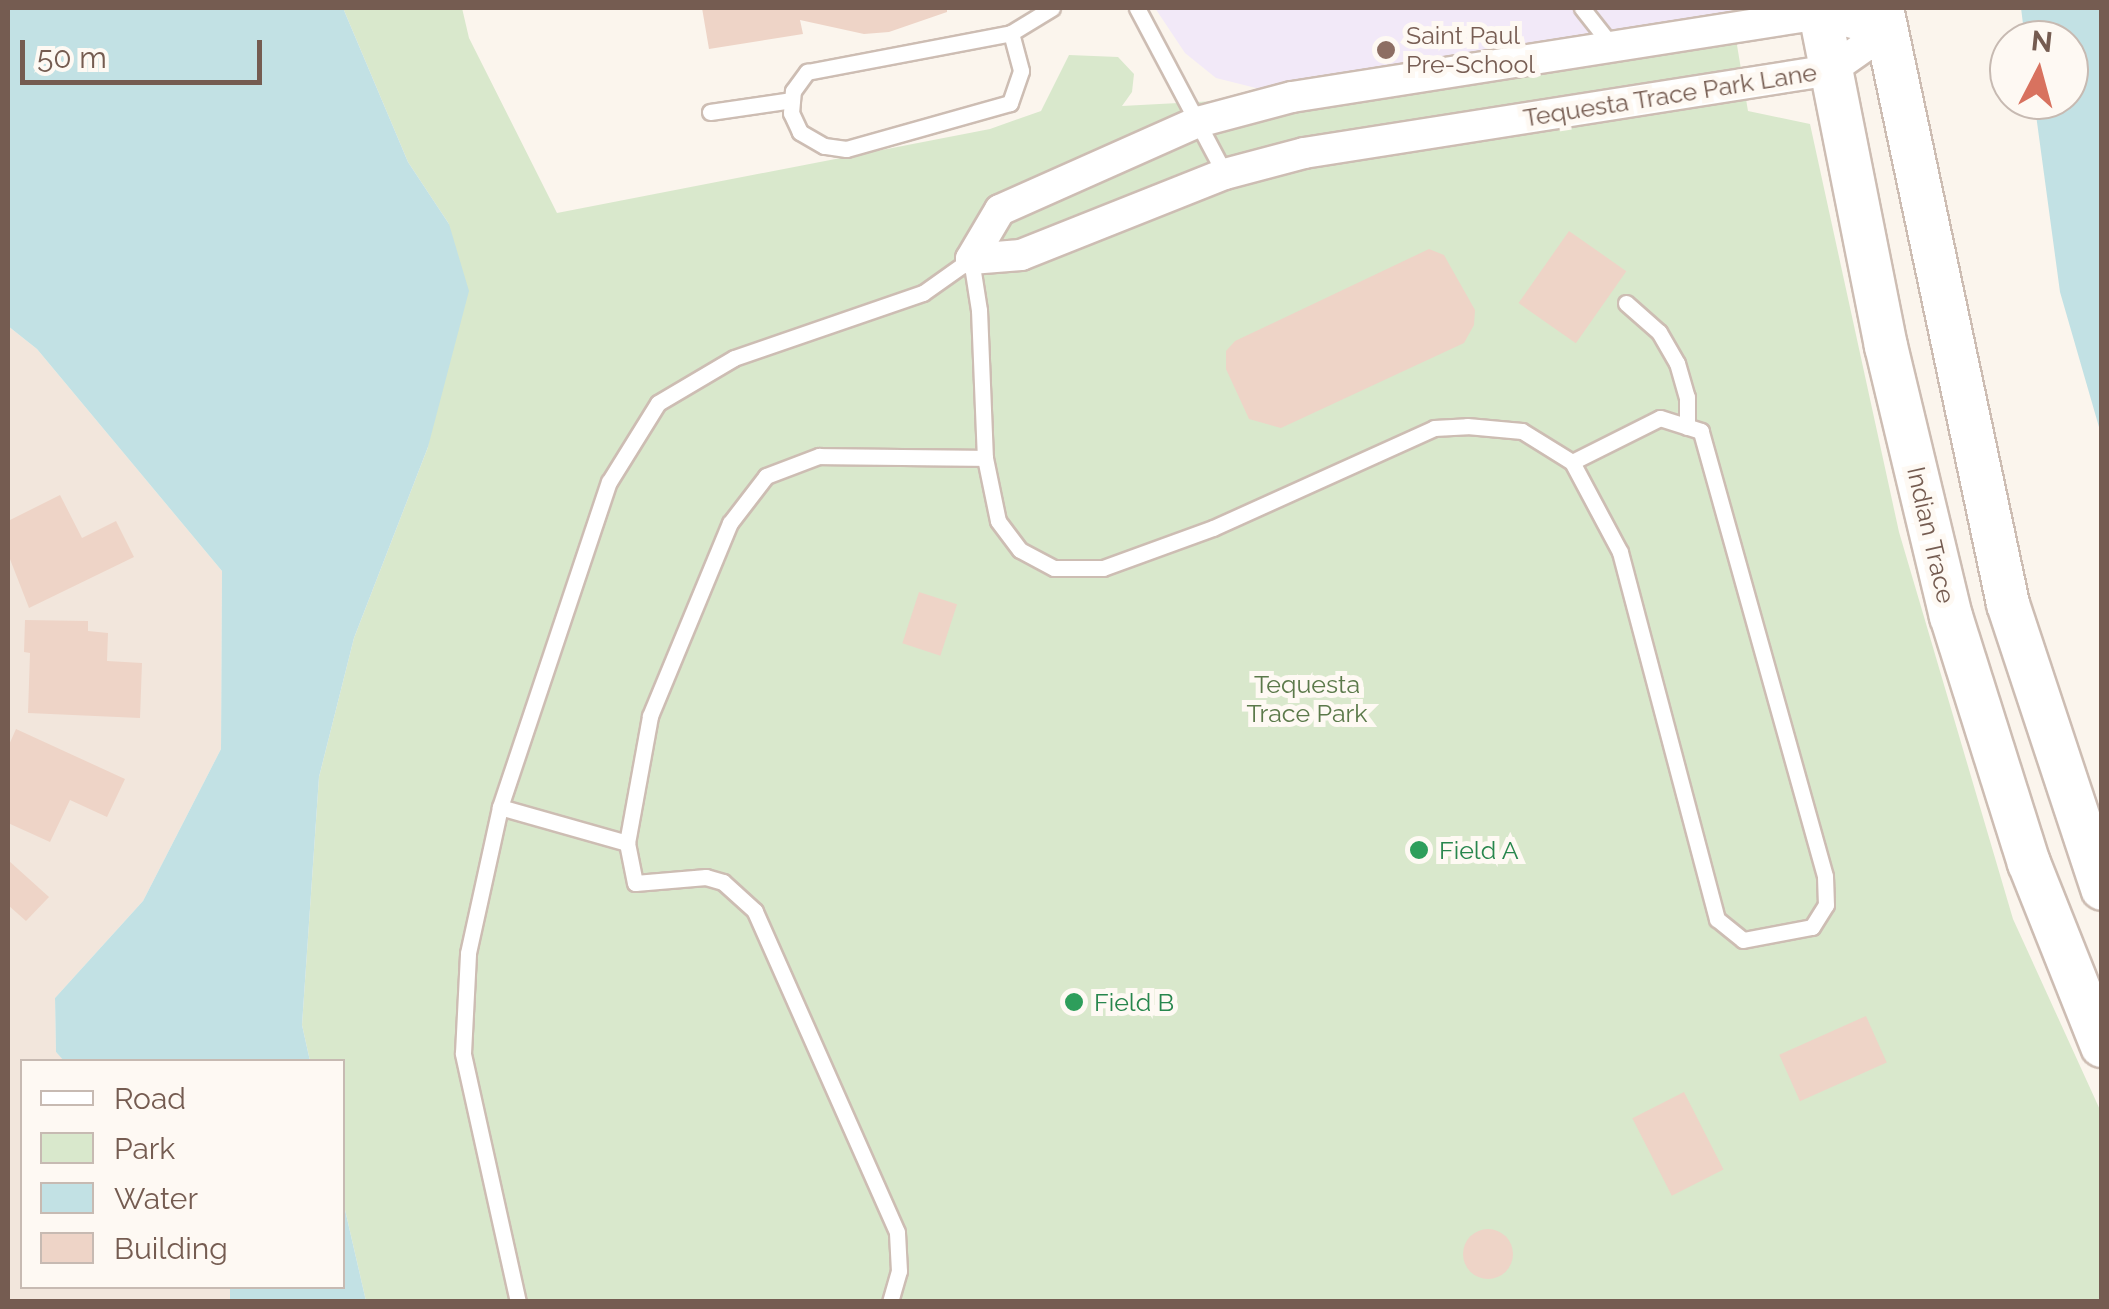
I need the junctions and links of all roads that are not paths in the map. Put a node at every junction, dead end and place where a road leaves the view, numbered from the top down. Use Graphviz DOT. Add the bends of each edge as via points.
graph roads {
  1 [pos="1052,8"];
  2 [pos="1137,8"];
  3 [pos="1582,8"];
  4 [pos="1819,11"];
  5 [pos="1883,20"];
  6 [pos="1011,33"];
  7 [pos="1612,46"];
  8 [pos="1831,70"];
  9 [pos="792,100"];
  10 [pos="710,112"];
  11 [pos="1198,122"];
  12 [pos="1224,174"];
  13 [pos="971,259"];
  14 [pos="1626,303"];
  15 [pos="1687,427"];
  16 [pos="985,458"];
  17 [pos="1572,462"];
  18 [pos="500,807"];
  19 [pos="626,843"];
  20 [pos="2102,890"];
  21 [pos="2102,1046"];
  22 [pos="518,1302"];
  23 [pos="890,1302"];
  1 -- 6 [label="lane"];
  2 -- 11 [label="lane"];
  3 -- 7 [label="lane"];
  4 -- 5 [label="street"];
  4 -- 7 [label="street"];
  4 -- 8 [label="main road, Indian Trace"];
  5 -- 8 [label="street, Tequesta Trace Park Lane"];
  5 -- 20 [label="main road" via="2008,604"];
  6 -- 9 [label="lane" via="807,72"];
  6 -- 9 [label="lane" via="1021,71 1010,103 846,150 800,132 790,113"];
  7 -- 11 [label="street" via="1292,97"];
  8 -- 12 [label="street, Tequesta Trace Park Lane" via="1304,153"];
  8 -- 21 [label="main road, Indian Trace" via="1886,346 1951,616 2029,863"];
  9 -- 10 [label="lane"];
  11 -- 12 [label="lane"];
  11 -- 13 [label="street" via="1000,210"];
  12 -- 13 [label="street, Tequesta Trace Park Lane" via="1021,255"];
  13 -- 16 [label="lane"];
  13 -- 18 [label="lane" via="923,293 734,358 658,403 609,482"];
  14 -- 15 [label="lane" via="1658,332 1677,363 1688,397"];
  15 -- 17 [label="lane" via="1660,418"];
  15 -- 17 [label="lane" via="1701,431 1825,876 1826,905 1812,927 1744,940 1717,919 1620,552"];
  16 -- 17 [label="lane" via="998,521 1020,550 1054,568 1103,568 1213,528 1434,428 1522,432"];
  16 -- 19 [label="lane" via="819,456 766,476 730,523 650,716"];
  18 -- 19 [label="lane"];
  18 -- 22 [label="lane" via="468,952 463,1053"];
  19 -- 23 [label="lane" via="634,883 706,877 723,882 756,910 896,1232 899,1271"];
}
